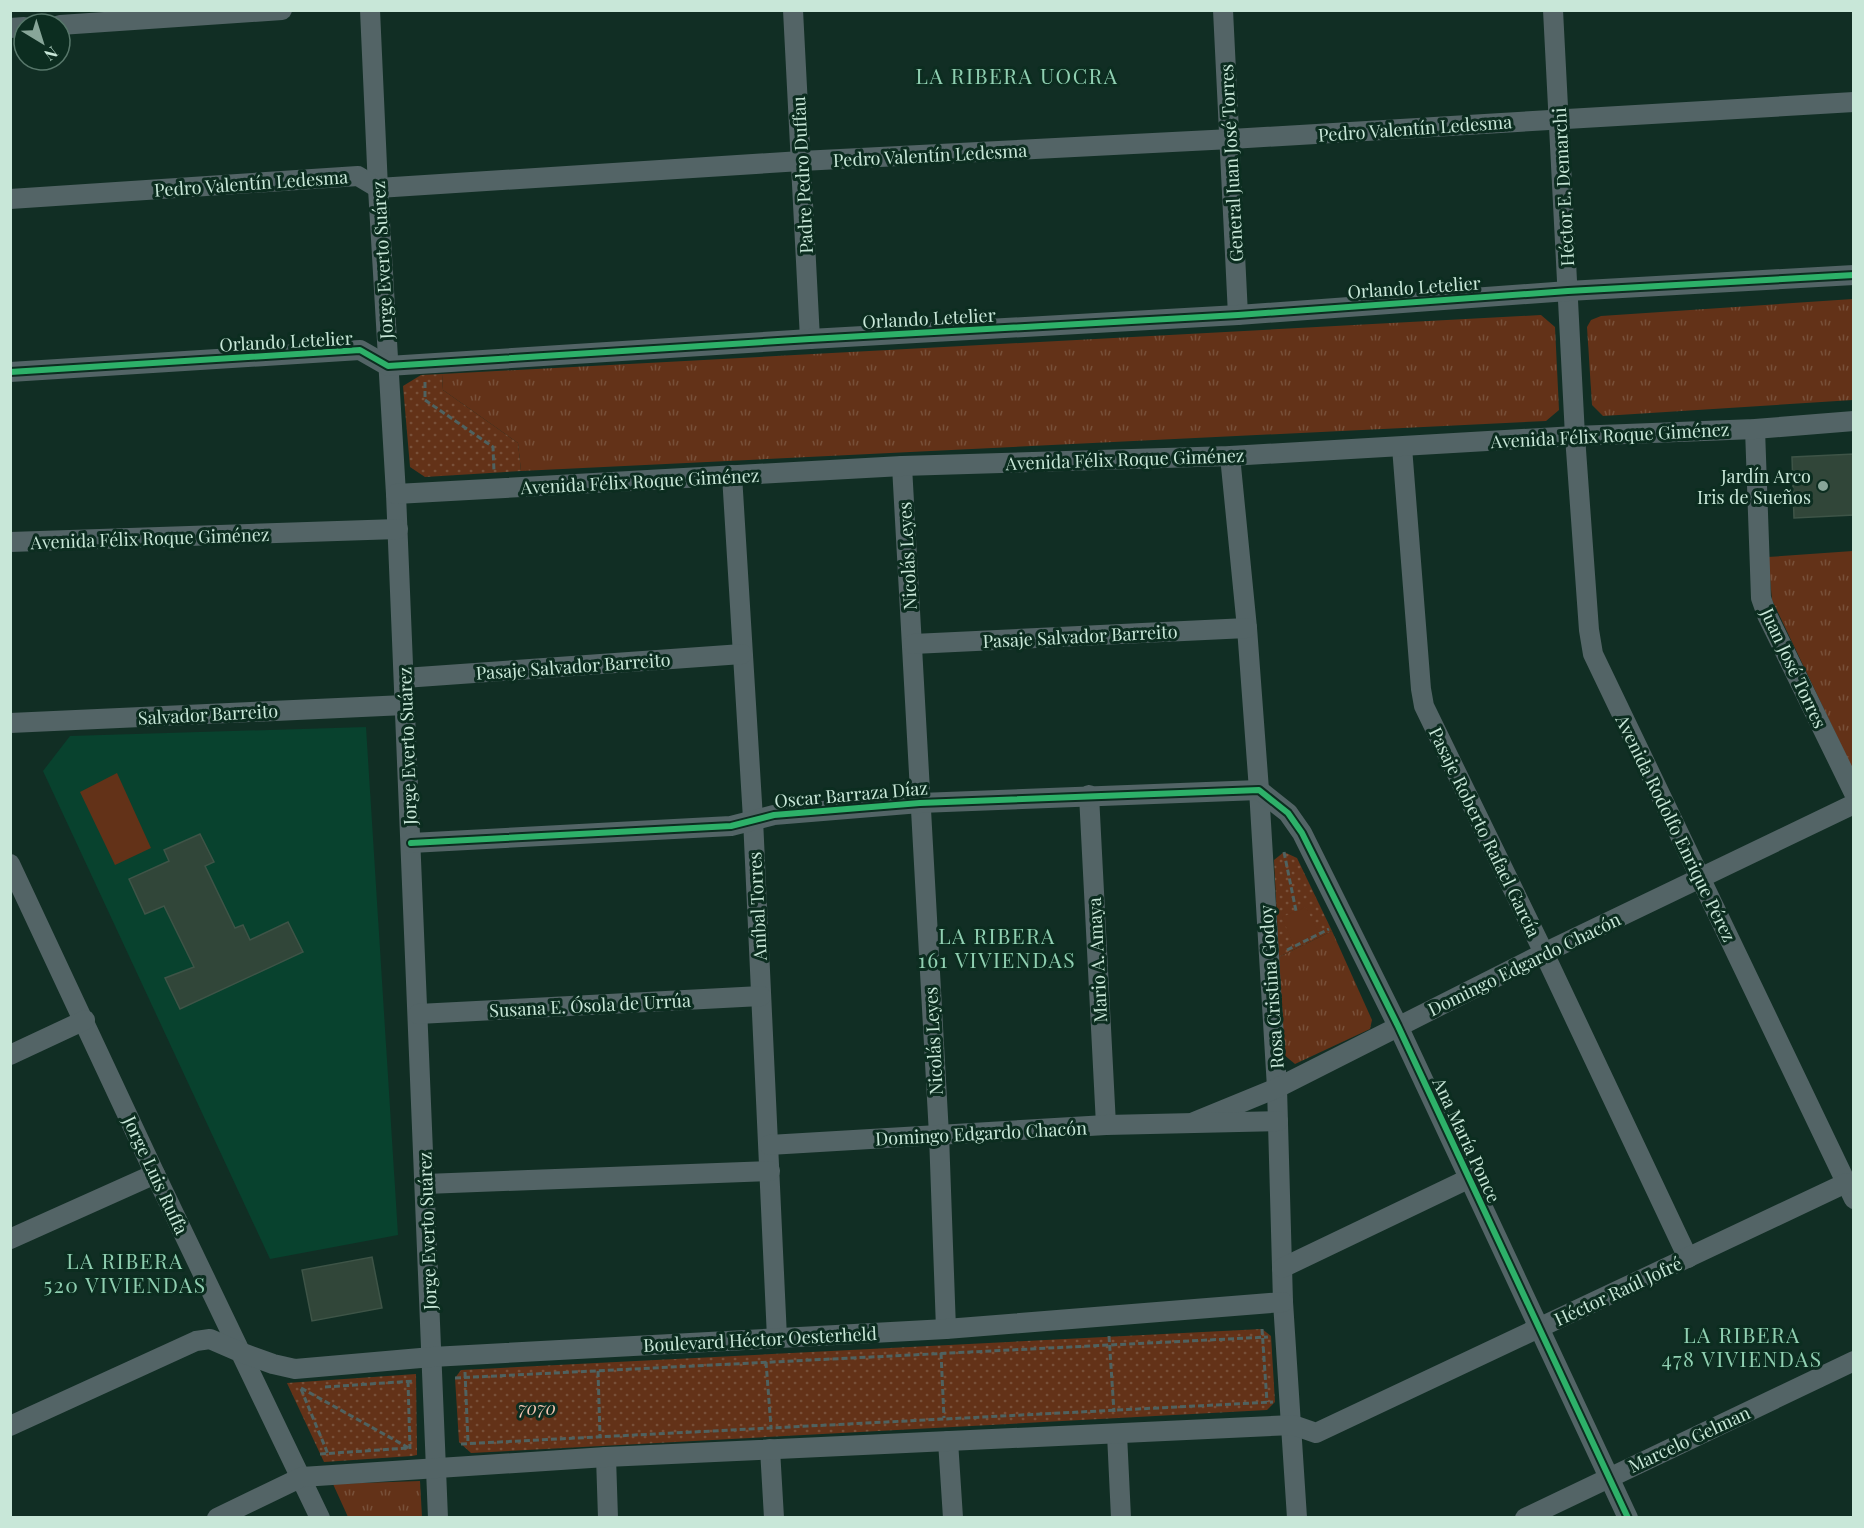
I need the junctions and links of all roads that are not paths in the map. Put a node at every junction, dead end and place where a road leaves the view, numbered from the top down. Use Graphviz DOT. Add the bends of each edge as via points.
graph roads {
  1 [pos="282,10"];
  2 [pos="370,10"];
  3 [pos="793,10"];
  4 [pos="1223,10"];
  5 [pos="1553,10"];
  6 [pos="72,24"];
  7 [pos="1854,102"];
  8 [pos="1559,119"];
  9 [pos="1231,139"];
  10 [pos="801,161"];
  11 [pos="378,189"];
  12 [pos="10,198"];
  13 [pos="1854,275"];
  14 [pos="1568,291"];
  15 [pos="1238,315"];
  16 [pos="810,339"];
  17 [pos="388,366"];
  18 [pos="10,372"];
  19 [pos="1854,421"];
  20 [pos="1755,429"];
  21 [pos="1575,436"];
  22 [pos="1402,447"];
  23 [pos="1230,456"];
  24 [pos="902,466"];
  25 [pos="732,475"];
  26 [pos="396,494"];
  27 [pos="398,529"];
  28 [pos="10,542"];
  29 [pos="1247,628"];
  30 [pos="913,644"];
  31 [pos="742,654"];
  32 [pos="404,678"];
  33 [pos="405,705"];
  34 [pos="10,723"];
  35 [pos="1259,790"];
  36 [pos="1854,794"];
  37 [pos="1089,795"];
  38 [pos="921,803"];
  39 [pos="1854,804"];
  40 [pos="753,819"];
  41 [pos="411,843"];
  42 [pos="11,864"];
  43 [pos="1701,877"];
  44 [pos="1544,953"];
  45 [pos="761,996"];
  46 [pos="418,1014"];
  47 [pos="85,1020"];
  48 [pos="1398,1026"];
  49 [pos="10,1054"];
  50 [pos="1277,1088"];
  51 [pos="1278,1121"];
  52 [pos="1194,1122"];
  53 [pos="1106,1125"];
  54 [pos="939,1135"];
  55 [pos="769,1145"];
  56 [pos="770,1171"];
  57 [pos="155,1174"];
  58 [pos="1468,1179"];
  59 [pos="425,1184"];
  60 [pos="1850,1191"];
  61 [pos="10,1239"];
  62 [pos="1688,1258"];
  63 [pos="1282,1268"];
  64 [pos="1283,1302"];
  65 [pos="1539,1328"];
  66 [pos="943,1337"];
  67 [pos="777,1338"];
  68 [pos="240,1352"];
  69 [pos="432,1357"];
  70 [pos="1854,1361"];
  71 [pos="1293,1425"];
  72 [pos="10,1426"];
  73 [pos="1116,1426"];
  74 [pos="947,1434"];
  75 [pos="770,1443"];
  76 [pos="603,1452"];
  77 [pos="436,1467"];
  78 [pos="302,1477"];
  79 [pos="1609,1477"];
  80 [pos="217,1518"];
  81 [pos="320,1518"];
  82 [pos="438,1518"];
  83 [pos="608,1518"];
  84 [pos="774,1518"];
  85 [pos="953,1518"];
  86 [pos="1121,1518"];
  87 [pos="1297,1518"];
  88 [pos="1525,1518"];
  89 [pos="1628,1518"];
  1 -- 6 [label="street"];
  2 -- 11 [label="street, Jorge Everto Suárez"];
  3 -- 10 [label="street, Padre Pedro Duffau"];
  4 -- 9 [label="street, General Juan José Torres"];
  5 -- 8 [label="street, Héctor E. Demarchi"];
  7 -- 8 [label="street, Pedro Valentín Ledesma"];
  8 -- 9 [label="street, Pedro Valentín Ledesma"];
  8 -- 14 [label="street, Héctor E. Demarchi"];
  9 -- 10 [label="street, Pedro Valentín Ledesma"];
  9 -- 15 [label="street, General Juan José Torres"];
  10 -- 11 [label="street, Pedro Valentín Ledesma"];
  10 -- 16 [label="street, Padre Pedro Duffau"];
  11 -- 12 [label="street, Pedro Valentín Ledesma" via="358,176"];
  11 -- 17 [label="street, Jorge Everto Suárez"];
  13 -- 14 [label="street, Orlando Letelier"];
  14 -- 15 [label="street, Orlando Letelier"];
  14 -- 21 [label="street, Héctor E. Demarchi"];
  15 -- 16 [label="street, Orlando Letelier"];
  16 -- 17 [label="street, Orlando Letelier"];
  17 -- 18 [label="street, Orlando Letelier" via="360,350"];
  17 -- 26 [label="street, Jorge Everto Suárez"];
  19 -- 20 [label="street, Avenida Félix Roque Giménez"];
  20 -- 21 [label="street, Avenida Félix Roque Giménez"];
  20 -- 36 [label="street, Juan José Torres" via="1761,598"];
  21 -- 22 [label="street, Avenida Félix Roque Giménez"];
  21 -- 43 [label="street, Avenida Rodolfo Enrique Pérez" via="1593,654"];
  22 -- 23 [label="street, Avenida Félix Roque Giménez"];
  22 -- 44 [label="street, Pasaje Roberto Rafael García" via="1424,706"];
  23 -- 24 [label="street, Avenida Félix Roque Giménez"];
  23 -- 29 [label="street, Rosa Cristina Godoy"];
  24 -- 25 [label="street, Avenida Félix Roque Giménez"];
  24 -- 30 [label="street, Nicolás Leyes"];
  25 -- 26 [label="street, Avenida Félix Roque Giménez"];
  25 -- 31 [label="street, Aníbal Torres"];
  26 -- 27 [label="street, Jorge Everto Suárez"];
  27 -- 28 [label="street, Avenida Félix Roque Giménez"];
  27 -- 32 [label="street, Jorge Everto Suárez"];
  29 -- 30 [label="street, Pasaje Salvador Barreito"];
  29 -- 35 [label="street, Rosa Cristina Godoy"];
  30 -- 38 [label="street, Nicolás Leyes"];
  31 -- 32 [label="street, Pasaje Salvador Barreito"];
  31 -- 40 [label="street, Aníbal Torres"];
  32 -- 33 [label="street, Jorge Everto Suárez"];
  33 -- 34 [label="street, Salvador Barreito"];
  33 -- 41 [label="street, Jorge Everto Suárez"];
  35 -- 37 [label="street, Oscar Barraza Díaz"];
  35 -- 48 [label="street, Ana María Ponce" via="1288,813 1302,833"];
  35 -- 50 [label="street, Rosa Cristina Godoy"];
  37 -- 38 [label="street, Oscar Barraza Díaz"];
  37 -- 53 [label="street, Mario A. Amaya"];
  38 -- 40 [label="street, Oscar Barraza Díaz"];
  38 -- 54 [label="street, Nicolás Leyes"];
  39 -- 43 [label="street, Domingo Edgardo Chacón"];
  40 -- 41 [label="street, Oscar Barraza Díaz" via="731,826"];
  40 -- 45 [label="street, Aníbal Torres"];
  41 -- 46 [label="street, Jorge Everto Suárez"];
  42 -- 47 [label="street, Jorge Luis Ruffa"];
  43 -- 44 [label="street, Domingo Edgardo Chacón"];
  43 -- 60 [label="street, Avenida Rodolfo Enrique Pérez"];
  44 -- 48 [label="street, Domingo Edgardo Chacón"];
  44 -- 62 [label="street, Pasaje Roberto Rafael García"];
  45 -- 46 [label="street, Susana E. Ósola de Urrúa"];
  45 -- 55 [label="street, Aníbal Torres"];
  46 -- 59 [label="street, Jorge Everto Suárez"];
  47 -- 49 [label="street"];
  47 -- 57 [label="street, Jorge Luis Ruffa"];
  48 -- 50 [label="street, Domingo Edgardo Chacón"];
  48 -- 58 [label="street, Ana María Ponce"];
  50 -- 51 [label="street, Rosa Cristina Godoy"];
  50 -- 52 [label="street, Domingo Edgardo Chacón"];
  51 -- 52 [label="street, Domingo Edgardo Chacón"];
  51 -- 63 [label="street, Rosa Cristina Godoy"];
  52 -- 53 [label="street, Domingo Edgardo Chacón"];
  53 -- 54 [label="street, Domingo Edgardo Chacón"];
  54 -- 55 [label="street, Domingo Edgardo Chacón"];
  54 -- 66 [label="street, Nicolás Leyes"];
  55 -- 56 [label="street, Aníbal Torres"];
  56 -- 59 [label="street"];
  56 -- 67 [label="street, Aníbal Torres"];
  57 -- 61 [label="street"];
  57 -- 68 [label="street, Jorge Luis Ruffa"];
  58 -- 63 [label="street"];
  58 -- 65 [label="street, Ana María Ponce"];
  59 -- 69 [label="street, Jorge Everto Suárez"];
  60 -- 62 [label="street, Héctor Raúl Jofré"];
  62 -- 65 [label="street, Héctor Raúl Jofré"];
  63 -- 64 [label="street, Rosa Cristina Godoy"];
  64 -- 66 [label="street, Boulevard Héctor Oesterheld"];
  64 -- 71 [label="street, Rosa Cristina Godoy"];
  65 -- 71 [label="street, Héctor Raúl Jofré" via="1316,1433"];
  65 -- 79 [label="street, Ana María Ponce"];
  66 -- 67 [label="street, Boulevard Héctor Oesterheld"];
  67 -- 69 [label="street, Boulevard Héctor Oesterheld"];
  68 -- 69 [label="street, Boulevard Héctor Oesterheld" via="295,1369"];
  68 -- 72 [label="street, Boulevard Héctor Oesterheld" via="210,1339 196,1341"];
  68 -- 78 [label="street, Jorge Luis Ruffa"];
  69 -- 77 [label="street, Jorge Everto Suárez"];
  70 -- 79 [label="street, Marcelo Gelman"];
  71 -- 73 [label="street"];
  71 -- 87 [label="street, Rosa Cristina Godoy"];
  73 -- 74 [label="street"];
  73 -- 86 [label="street"];
  74 -- 75 [label="street"];
  74 -- 85 [label="street"];
  75 -- 76 [label="street"];
  75 -- 84 [label="street"];
  76 -- 77 [label="street"];
  76 -- 83 [label="street"];
  77 -- 78 [label="street"];
  77 -- 82 [label="street, Jorge Everto Suárez"];
  78 -- 80 [label="street"];
  78 -- 81 [label="street, Jorge Luis Ruffa"];
  79 -- 88 [label="street, Marcelo Gelman"];
  79 -- 89 [label="street, Ana María Ponce"];
}
